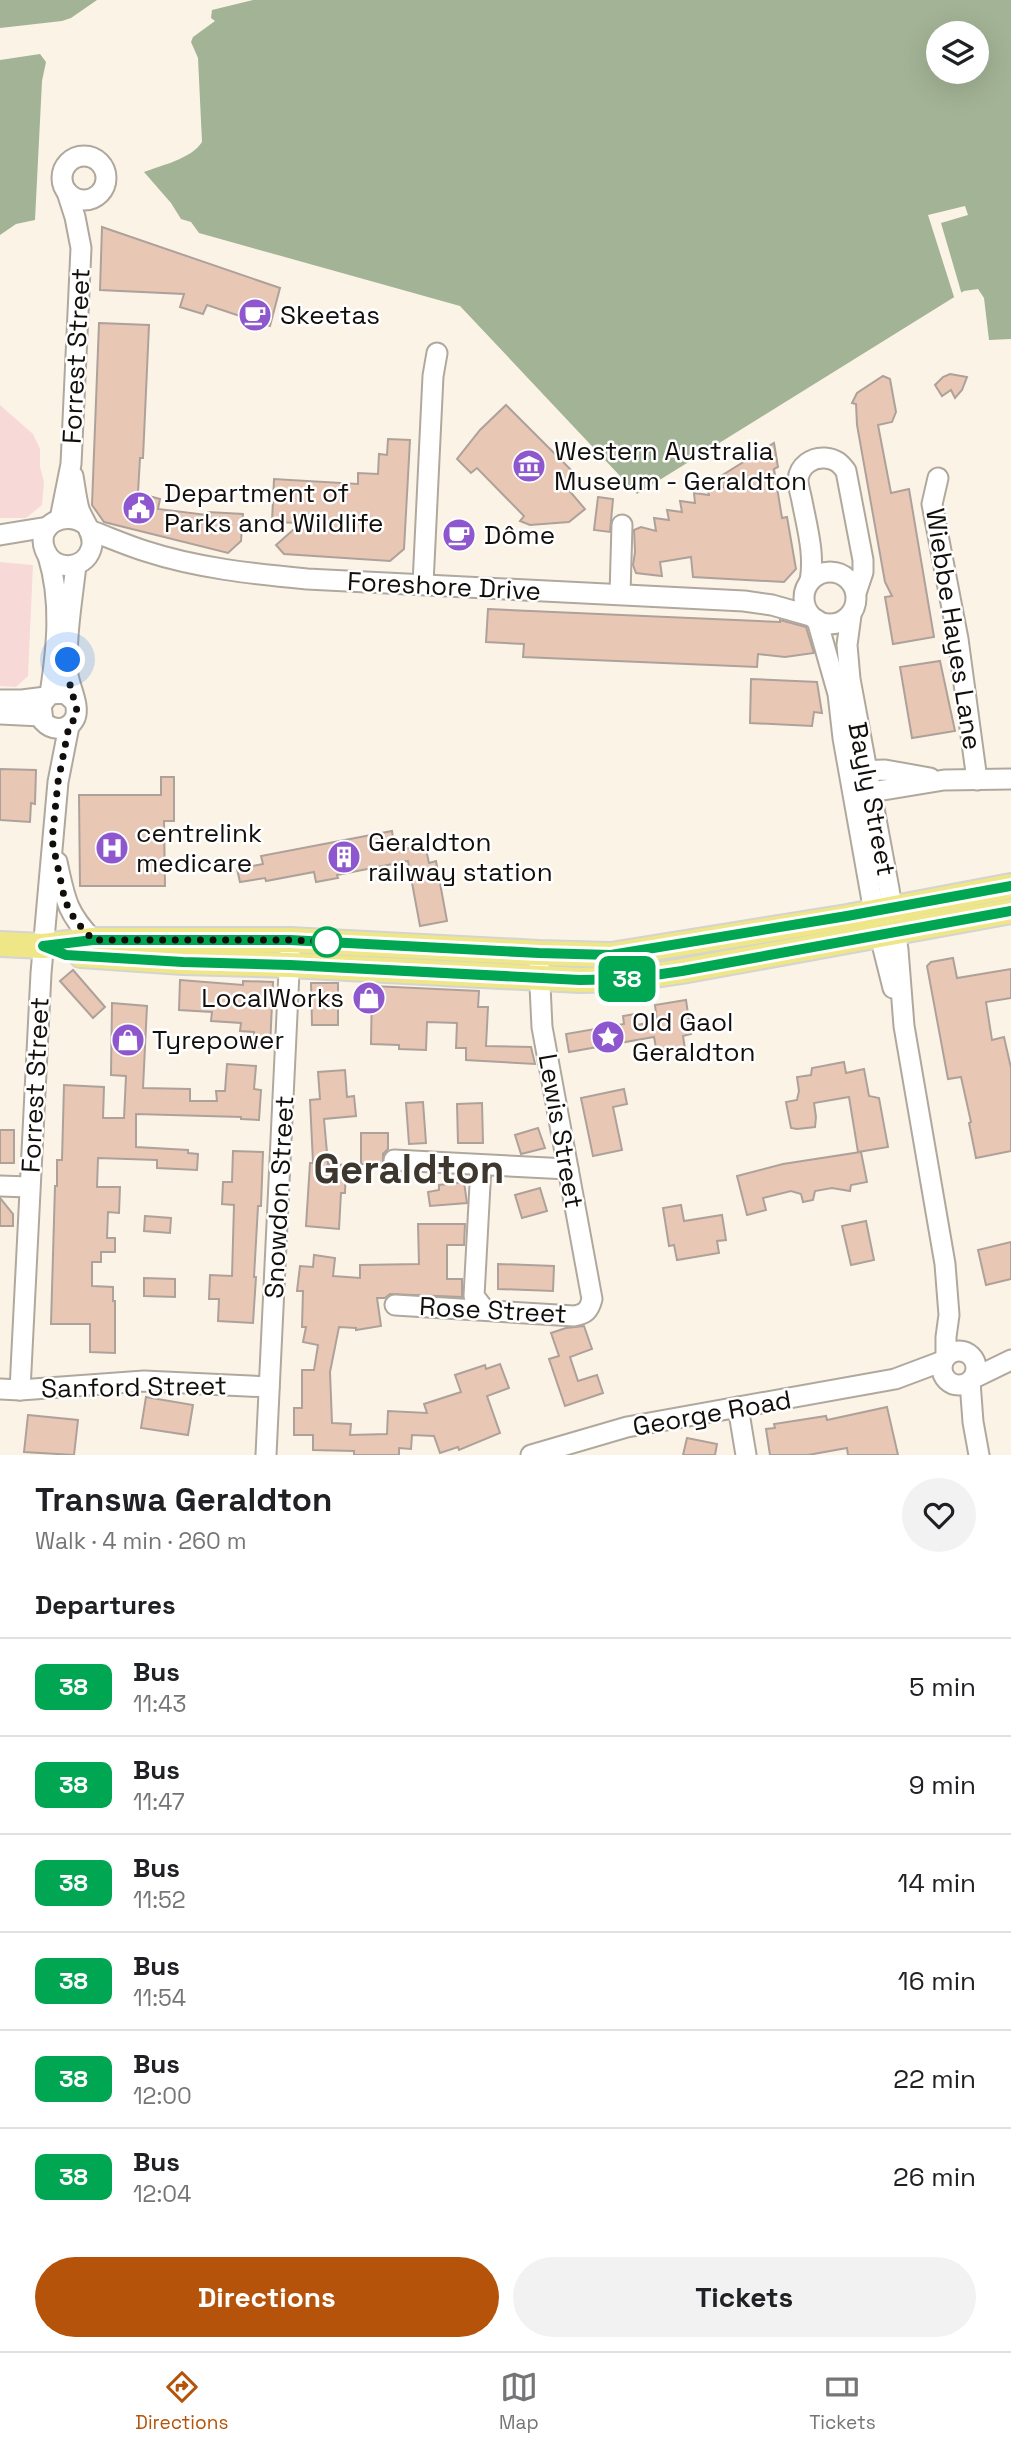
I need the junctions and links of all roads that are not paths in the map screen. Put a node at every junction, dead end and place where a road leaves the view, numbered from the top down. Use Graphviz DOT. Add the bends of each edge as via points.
graph roads {
  1 [pos="67,192"];
  2 [pos="100,194"];
  3 [pos="81,248"];
  4 [pos="437,353"];
  5 [pos="71,464"];
  6 [pos="938,478"];
  7 [pos="54,523"];
  8 [pos="622,525"];
  9 [pos="87,527"];
  10 [pos="0,538"];
  11 [pos="146,552"];
  12 [pos="47,554"];
  13 [pos="82,560"];
  14 [pos="423,584"];
  15 [pos="808,584"];
  16 [pos="856,593"];
  17 [pos="621,594"];
  18 [pos="744,601"];
  19 [pos="851,615"];
  20 [pos="814,618"];
  21 [pos="0,700"];
  22 [pos="74,700"];
  23 [pos="45,707"];
  24 [pos="0,714"];
  25 [pos="69,726"];
  26 [pos="858,771"];
  27 [pos="1011,779"];
  28 [pos="944,780"];
  29 [pos="977,780"];
  30 [pos="58,782"];
  31 [pos="862,794"];
  32 [pos="52,840"];
  33 [pos="1011,886"];
  34 [pos="1011,911"];
  35 [pos="885,922"];
  36 [pos="93,940"];
  37 [pos="290,940"];
  38 [pos="0,944"];
  39 [pos="43,946"];
  40 [pos="539,953"];
  41 [pos="290,965"];
  42 [pos="540,978"];
  43 [pos="394,1160"];
  44 [pos="481,1166"];
  45 [pos="568,1169"];
  46 [pos="0,1186"];
  47 [pos="29,1187"];
  48 [pos="395,1305"];
  49 [pos="590,1308"];
  50 [pos="484,1309"];
  51 [pos="950,1315"];
  52 [pos="970,1354"];
  53 [pos="945,1359"];
  54 [pos="1009,1361"];
  55 [pos="895,1379"];
  56 [pos="961,1381"];
  57 [pos="269,1387"];
  58 [pos="10,1389"];
  59 [pos="738,1408"];
  60 [pos="266,1455"];
  61 [pos="531,1455"];
  62 [pos="746,1455"];
  63 [pos="979,1455"];
  1 -- 2 [label="street" via="79,200"];
  1 -- 2 [label="street, Forrest Street" via="62,172 70,160 83,155 103,165 107,180"];
  1 -- 3 [label="street, Forrest Street"];
  2 -- 3 [label="street, Forrest Street"];
  3 -- 5 [label="street, Forrest Street"];
  4 -- 14 [label="street"];
  5 -- 7 [label="street, Forrest Street"];
  5 -- 9 [label="street, Forrest Street" via="78,506"];
  6 -- 29 [label="street, Wiebbe Hayes Lane" via="932,504 958,639"];
  7 -- 9 [label="street" via="73,518"];
  7 -- 10 [label="street"];
  7 -- 12 [label="street" via="44,540"];
  8 -- 17 [label="street"];
  9 -- 11 [label="street, Foreshore Drive"];
  9 -- 13 [label="street" via="92,543"];
  10 -- 12 [label="street"];
  11 -- 13 [label="street, Foreshore Drive" via="105,553"];
  11 -- 14 [label="street, Foreshore Drive" via="255,574"];
  12 -- 13 [label="street" via="62,565"];
  12 -- 23 [label="street, Forrest Street" via="57,595 56,638"];
  13 -- 22 [label="street" via="68,660"];
  14 -- 17 [label="street, Foreshore Drive"];
  15 -- 16 [label="street" via="822,573 837,573 850,580"];
  15 -- 16 [label="street" via="812,556 798,479 811,460 830,459 846,471 863,560"];
  15 -- 18 [label="street, Foreshore Drive" via="774,598"];
  15 -- 20 [label="street" via="805,602"];
  16 -- 19 [label="street"];
  17 -- 18 [label="street, Foreshore Drive"];
  18 -- 20 [label="street, Foreshore Drive"];
  19 -- 20 [label="street" via="839,623"];
  19 -- 26 [label="street, Bayly Street" via="848,645"];
  20 -- 26 [label="street, Bayly Street"];
  21 -- 23 [label="street"];
  22 -- 23 [label="street" via="65,693"];
  22 -- 25 [label="street" via="76,717"];
  23 -- 24 [label="street"];
  23 -- 25 [label="street" via="52,728"];
  23 -- 30 [label="street, Forrest Street"];
  25 -- 30 [label="street, Forrest Street"];
  26 -- 28 [label="street"];
  26 -- 31 [label="street, Bayly Street"];
  27 -- 29 [label="street"];
  28 -- 29 [label="street"];
  28 -- 31 [label="street"];
  30 -- 32 [label="street, Forrest Street"];
  31 -- 35 [label="street, Bayly Street"];
  32 -- 36 [label="street" via="65,901"];
  32 -- 39 [label="street, Forrest Street"];
  33 -- 35 [label="main road"];
  34 -- 35 [label="main road"];
  35 -- 40 [label="main road" via="611,955"];
  35 -- 42 [label="main road" via="628,979"];
  35 -- 51 [label="street, Bayly Street"];
  36 -- 37 [label="main road"];
  36 -- 39 [label="main road"];
  37 -- 40 [label="main road"];
  37 -- 41 [label="street, Snowdon Street"];
  38 -- 39 [label="main road"];
  39 -- 41 [label="main road" via="66,955"];
  39 -- 47 [label="street, Forrest Street"];
  40 -- 42 [label="street, Lewis Street"];
  41 -- 42 [label="main road"];
  41 -- 57 [label="street, Snowdon Street"];
  42 -- 45 [label="street, Lewis Street" via="542,1027"];
  43 -- 44 [label="street"];
  44 -- 45 [label="street"];
  44 -- 50 [label="street" via="474,1296"];
  45 -- 49 [label="street, Lewis Street"];
  46 -- 47 [label="street"];
  47 -- 58 [label="street, Forrest Street"];
  48 -- 50 [label="street, Rose Street"];
  49 -- 50 [label="street, Rose Street" via="573,1316"];
  51 -- 52 [label="street, Bayly Street"];
  51 -- 53 [label="street, Bayly Street"];
  52 -- 53 [label="street" via="957,1351"];
  52 -- 54 [label="street"];
  52 -- 56 [label="street" via="977,1366"];
  53 -- 55 [label="street, George Road"];
  53 -- 56 [label="street" via="942,1372"];
  54 -- 56 [label="street"];
  55 -- 56 [label="street, George Road"];
  55 -- 59 [label="street, George Road"];
  56 -- 63 [label="street" via="958,1401 973,1422"];
  57 -- 58 [label="street, Sanford Street" via="144,1381"];
  57 -- 60 [label="street, Snowdon Street"];
  59 -- 61 [label="street, George Road" via="627,1427"];
  59 -- 62 [label="street"];
}
